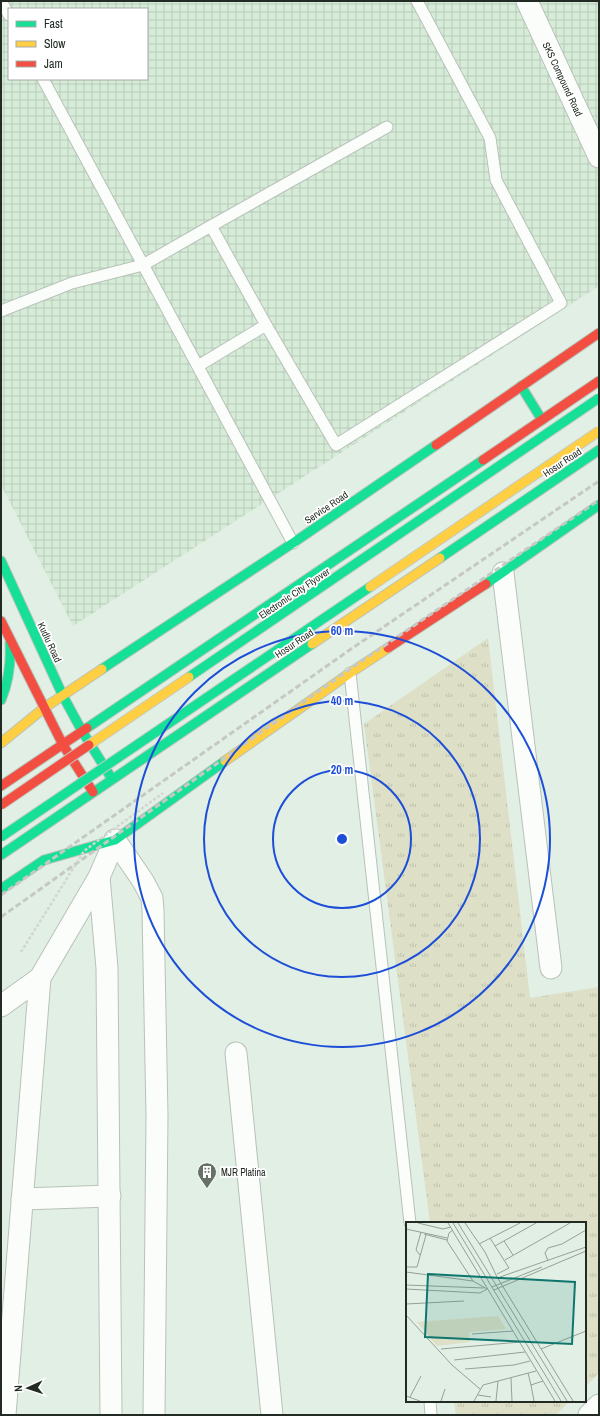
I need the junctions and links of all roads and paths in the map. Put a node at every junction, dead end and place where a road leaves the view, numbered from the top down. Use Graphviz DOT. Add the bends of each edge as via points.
graph roads {
  1 [pos="1,1"];
  2 [pos="417,1"];
  3 [pos="527,1"];
  4 [pos="8,13"];
  5 [pos="44,80"];
  6 [pos="386,126"];
  7 [pos="599,157"];
  8 [pos="211,226"];
  9 [pos="143,265"];
  10 [pos="1,311"];
  11 [pos="266,326"];
  12 [pos="599,333"];
  13 [pos="198,366"];
  14 [pos="599,381"];
  15 [pos="521,386"];
  16 [pos="599,398"];
  17 [pos="542,420"];
  18 [pos="599,431"];
  19 [pos="599,450"];
  20 [pos="599,505"];
  21 [pos="293,543"];
  22 [pos="1,561"];
  23 [pos="503,573"];
  24 [pos="1,622"];
  25 [pos="10,640"];
  26 [pos="350,673"];
  27 [pos="63,696"];
  28 [pos="1,700"];
  29 [pos="44,708"];
  30 [pos="82,731"];
  31 [pos="1,743"];
  32 [pos="63,745"];
  33 [pos="112,779"];
  34 [pos="1,786"];
  35 [pos="93,792"];
  36 [pos="163,793"];
  37 [pos="1,805"];
  38 [pos="1,836"];
  39 [pos="115,840"];
  40 [pos="1,855"];
  41 [pos="99,877"];
  42 [pos="1,890"];
  43 [pos="21,952"];
  44 [pos="551,968"];
  45 [pos="40,978"];
  46 [pos="1,1006"];
  47 [pos="236,1053"];
  48 [pos="110,1196"];
  49 [pos="22,1199"];
  50 [pos="410,1222"];
  51 [pos="430,1402"];
  52 [pos="599,1405"];
  53 [pos="5,1415"];
  54 [pos="111,1415"];
  55 [pos="154,1415"];
  56 [pos="272,1415"];
  57 [pos="431,1415"];
  58 [pos="589,1415"];
  1 -- 4 [label="lane"];
  2 -- 11 [label="lane" via="490,138 496,180 561,303 336,445"];
  3 -- 7 [label="street, SKS Compound Road"];
  5 -- 9 [label="lane"];
  6 -- 8 [label="lane"];
  8 -- 9 [label="lane"];
  8 -- 11 [label="lane"];
  9 -- 10 [label="lane" via="72,283"];
  9 -- 13 [label="lane"];
  11 -- 13 [label="lane"];
  12 -- 15 [label="main road, Service Road"];
  13 -- 21 [label="lane"];
  14 -- 17 [label="main road"];
  15 -- 17 [label="main road"];
  15 -- 21 [label="main road, Service Road"];
  16 -- 37 [label="main road, Electronic City Flyover, bridge"];
  17 -- 30 [label="main road"];
  18 -- 38 [label="main road, bridge"];
  19 -- 33 [label="main road, Hosur Road"];
  20 -- 23 [label="main road"];
  21 -- 27 [label="main road, Service Road"];
  22 -- 27 [label="main road, Kudlu Road"];
  23 -- 26 [label="main road"];
  23 -- 44 [label="street"];
  24 -- 25 [label="main road"];
  25 -- 28 [label="main road" via="11,668"];
  25 -- 29 [label="main road"];
  26 -- 39 [label="main road"];
  26 -- 50 [label="lane"];
  27 -- 29 [label="main road, Service Road"];
  27 -- 30 [label="main road, Kudlu Road"];
  29 -- 31 [label="main road, Service Road"];
  29 -- 32 [label="main road"];
  30 -- 32 [label="main road"];
  30 -- 33 [label="main road, Kudlu Road"];
  32 -- 34 [label="main road"];
  32 -- 35 [label="main road"];
  33 -- 35 [label="main road, Hosur Road"];
  35 -- 40 [label="main road, Hosur Road"];
  36 -- 43 [label="path, bridge" via="84,851"];
  39 -- 41 [label="street"];
  39 -- 42 [label="main road" via="44,860"];
  39 -- 55 [label="street" via="143,881 152,898 153,910 156,1116"];
  41 -- 45 [label="street"];
  41 -- 48 [label="street" via="107,968"];
  45 -- 46 [label="street"];
  45 -- 49 [label="street"];
  47 -- 56 [label="street"];
  48 -- 49 [label="street"];
  48 -- 54 [label="street"];
  49 -- 53 [label="street"];
  51 -- 57 [label="lane"];
  52 -- 58 [label="street"];
}
